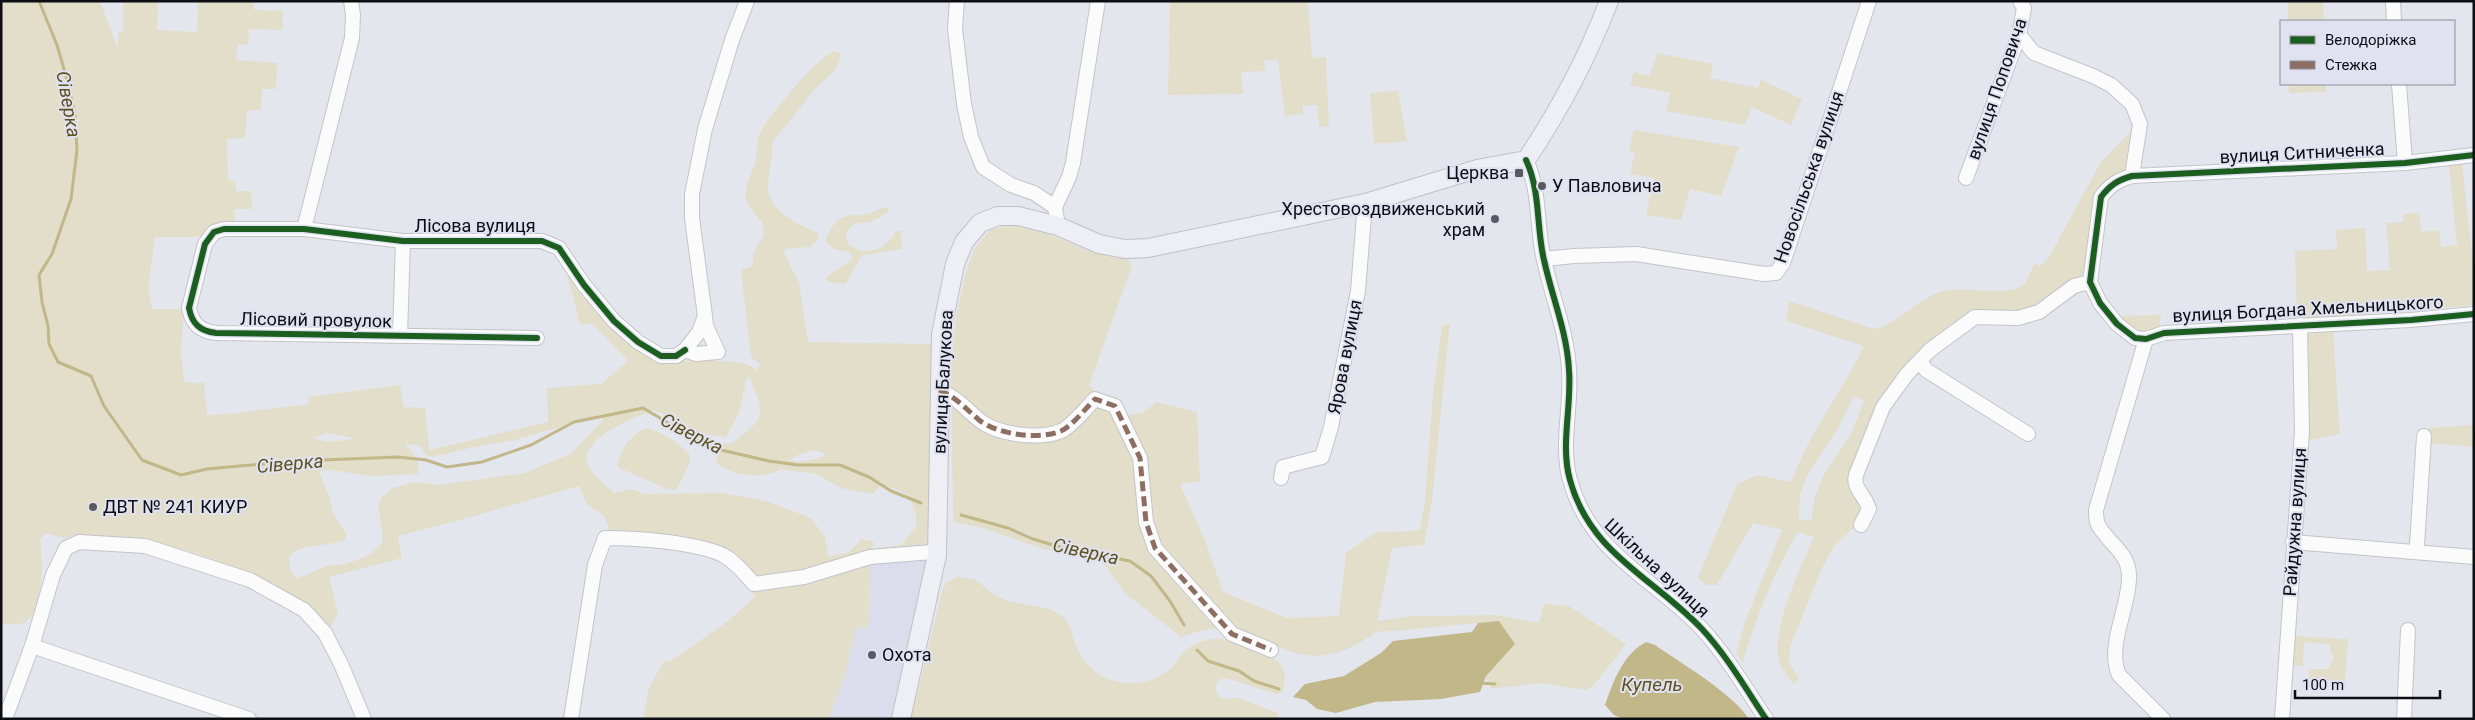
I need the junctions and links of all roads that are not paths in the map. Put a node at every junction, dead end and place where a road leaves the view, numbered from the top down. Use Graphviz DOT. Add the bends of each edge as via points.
graph roads {
  1 [pos="351,1"];
  2 [pos="746,1"];
  3 [pos="957,1"];
  4 [pos="1098,1"];
  5 [pos="1609,1"];
  6 [pos="1868,1"];
  7 [pos="2020,1"];
  8 [pos="2393,1"];
  9 [pos="2394,20"];
  10 [pos="2018,35"];
  11 [pos="2399,85"];
  12 [pos="2474,155"];
  13 [pos="1526,160"];
  14 [pos="2405,163"];
  15 [pos="2132,176"];
  16 [pos="1966,178"];
  17 [pos="1365,203"];
  18 [pos="1054,207"];
  19 [pos="1058,226"];
  20 [pos="304,229"];
  21 [pos="214,232"];
  22 [pos="403,241"];
  23 [pos="1544,259"];
  24 [pos="2090,282"];
  25 [pos="2474,314"];
  26 [pos="705,316"];
  27 [pos="2300,325"];
  28 [pos="400,336"];
  29 [pos="537,338"];
  30 [pos="2146,339"];
  31 [pos="686,350"];
  32 [pos="1920,361"];
  33 [pos="940,390"];
  34 [pos="2028,434"];
  35 [pos="2424,436"];
  36 [pos="1281,478"];
  37 [pos="1861,525"];
  38 [pos="2294,542"];
  39 [pos="2414,552"];
  40 [pos="937,554"];
  41 [pos="2474,557"];
  42 [pos="2408,630"];
  43 [pos="32,646"];
  44 [pos="1271,650"];
  45 [pos="5,719"];
  46 [pos="249,719"];
  47 [pos="364,719"];
  48 [pos="571,719"];
  49 [pos="901,719"];
  50 [pos="1766,719"];
  51 [pos="2164,719"];
  52 [pos="2282,719"];
  53 [pos="2404,719"];
  1 -- 20 [label="street" via="354,15 352,38"];
  2 -- 26 [label="street" via="705,129 692,194 692,218"];
  3 -- 18 [label="street" via="956,29 964,104 983,167"];
  4 -- 18 [label="street" via="1073,163"];
  5 -- 13 [label="main road" via="1588,51 1546,130"];
  6 -- 23 [label="street, Новосільська вулиця" via="1783,263 1776,273 1764,274 1636,254"];
  7 -- 10 [label="street, вулиця Поповича" via="2024,8"];
  8 -- 9 [label="street"];
  10 -- 15 [label="street" via="2034,53 2111,85 2132,104 2140,124"];
  10 -- 16 [label="street, вулиця Поповича"];
  11 -- 14 [label="street"];
  12 -- 14 [label="street, вулиця Ситниченка"];
  13 -- 17 [label="main road, вулиця Балукова" via="1477,169"];
  13 -- 23 [label="street, Шкільна вулиця" via="1535,182"];
  14 -- 15 [label="street, вулиця Ситниченка"];
  15 -- 24 [label="street" via="2118,180 2101,198"];
  17 -- 19 [label="main road, вулиця Балукова" via="1148,248 1124,249 1099,244"];
  17 -- 36 [label="street, Ярова вулиця" via="1358,291 1322,457 1282,467"];
  18 -- 19 [label="street"];
  19 -- 33 [label="main road, вулиця Балукова" via="1018,216 998,216 980,223 964,242 955,264 941,334"];
  20 -- 21 [label="street, Лісова вулиця" via="224,229"];
  20 -- 22 [label="street, Лісова вулиця"];
  21 -- 28 [label="street, Лісовий провулок" via="205,244 189,308 191,318 206,332"];
  22 -- 28 [label="street"];
  22 -- 31 [label="street, Лісова вулиця" via="542,241 551,244 559,248 614,321 638,342 661,356 676,356"];
  23 -- 50 [label="street, Шкільна вулиця" via="1567,343 1566,456 1579,506 1607,548 1665,594 1703,630"];
  24 -- 30 [label="street" via="2100,303 2117,324 2135,338"];
  24 -- 32 [label="street" via="2074,286 2039,312 2018,318 1975,317"];
  25 -- 27 [label="street, вулиця Богдана Хмельницького"];
  26 -- 31 [label="street" via="699,332"];
  26 -- 31 [label="street" via="718,352 696,354"];
  27 -- 30 [label="street, вулиця Богдана Хмельницького" via="2164,333"];
  27 -- 38 [label="street, Райдужна вулиця" via="2302,432"];
  28 -- 29 [label="street, Лісовий провулок"];
  30 -- 51 [label="street" via="2096,510 2100,529 2116,545 2128,565 2116,668 2119,675"];
  32 -- 34 [label="street" via="1926,370"];
  32 -- 37 [label="street" via="1883,407 1856,475 1855,485 1869,509"];
  33 -- 40 [label="main road, вулиця Балукова"];
  33 -- 44 [label="street" via="950,394 981,422 1009,433 1042,435 1063,430 1095,399 1114,406 1140,458 1146,522 1155,548 1232,634"];
  35 -- 39 [label="street"];
  38 -- 39 [label="street"];
  38 -- 52 [label="street, Райдужна вулиця"];
  39 -- 41 [label="street"];
  40 -- 48 [label="street" via="870,557 804,577 754,584 723,555 635,538 605,538 595,565"];
  40 -- 49 [label="main road, вулиця Балукова"];
  42 -- 53 [label="street"];
  43 -- 45 [label="street"];
  43 -- 46 [label="street"];
  43 -- 47 [label="street" via="53,575 66,548 79,542 145,546 250,580 304,610 325,633"];
}
